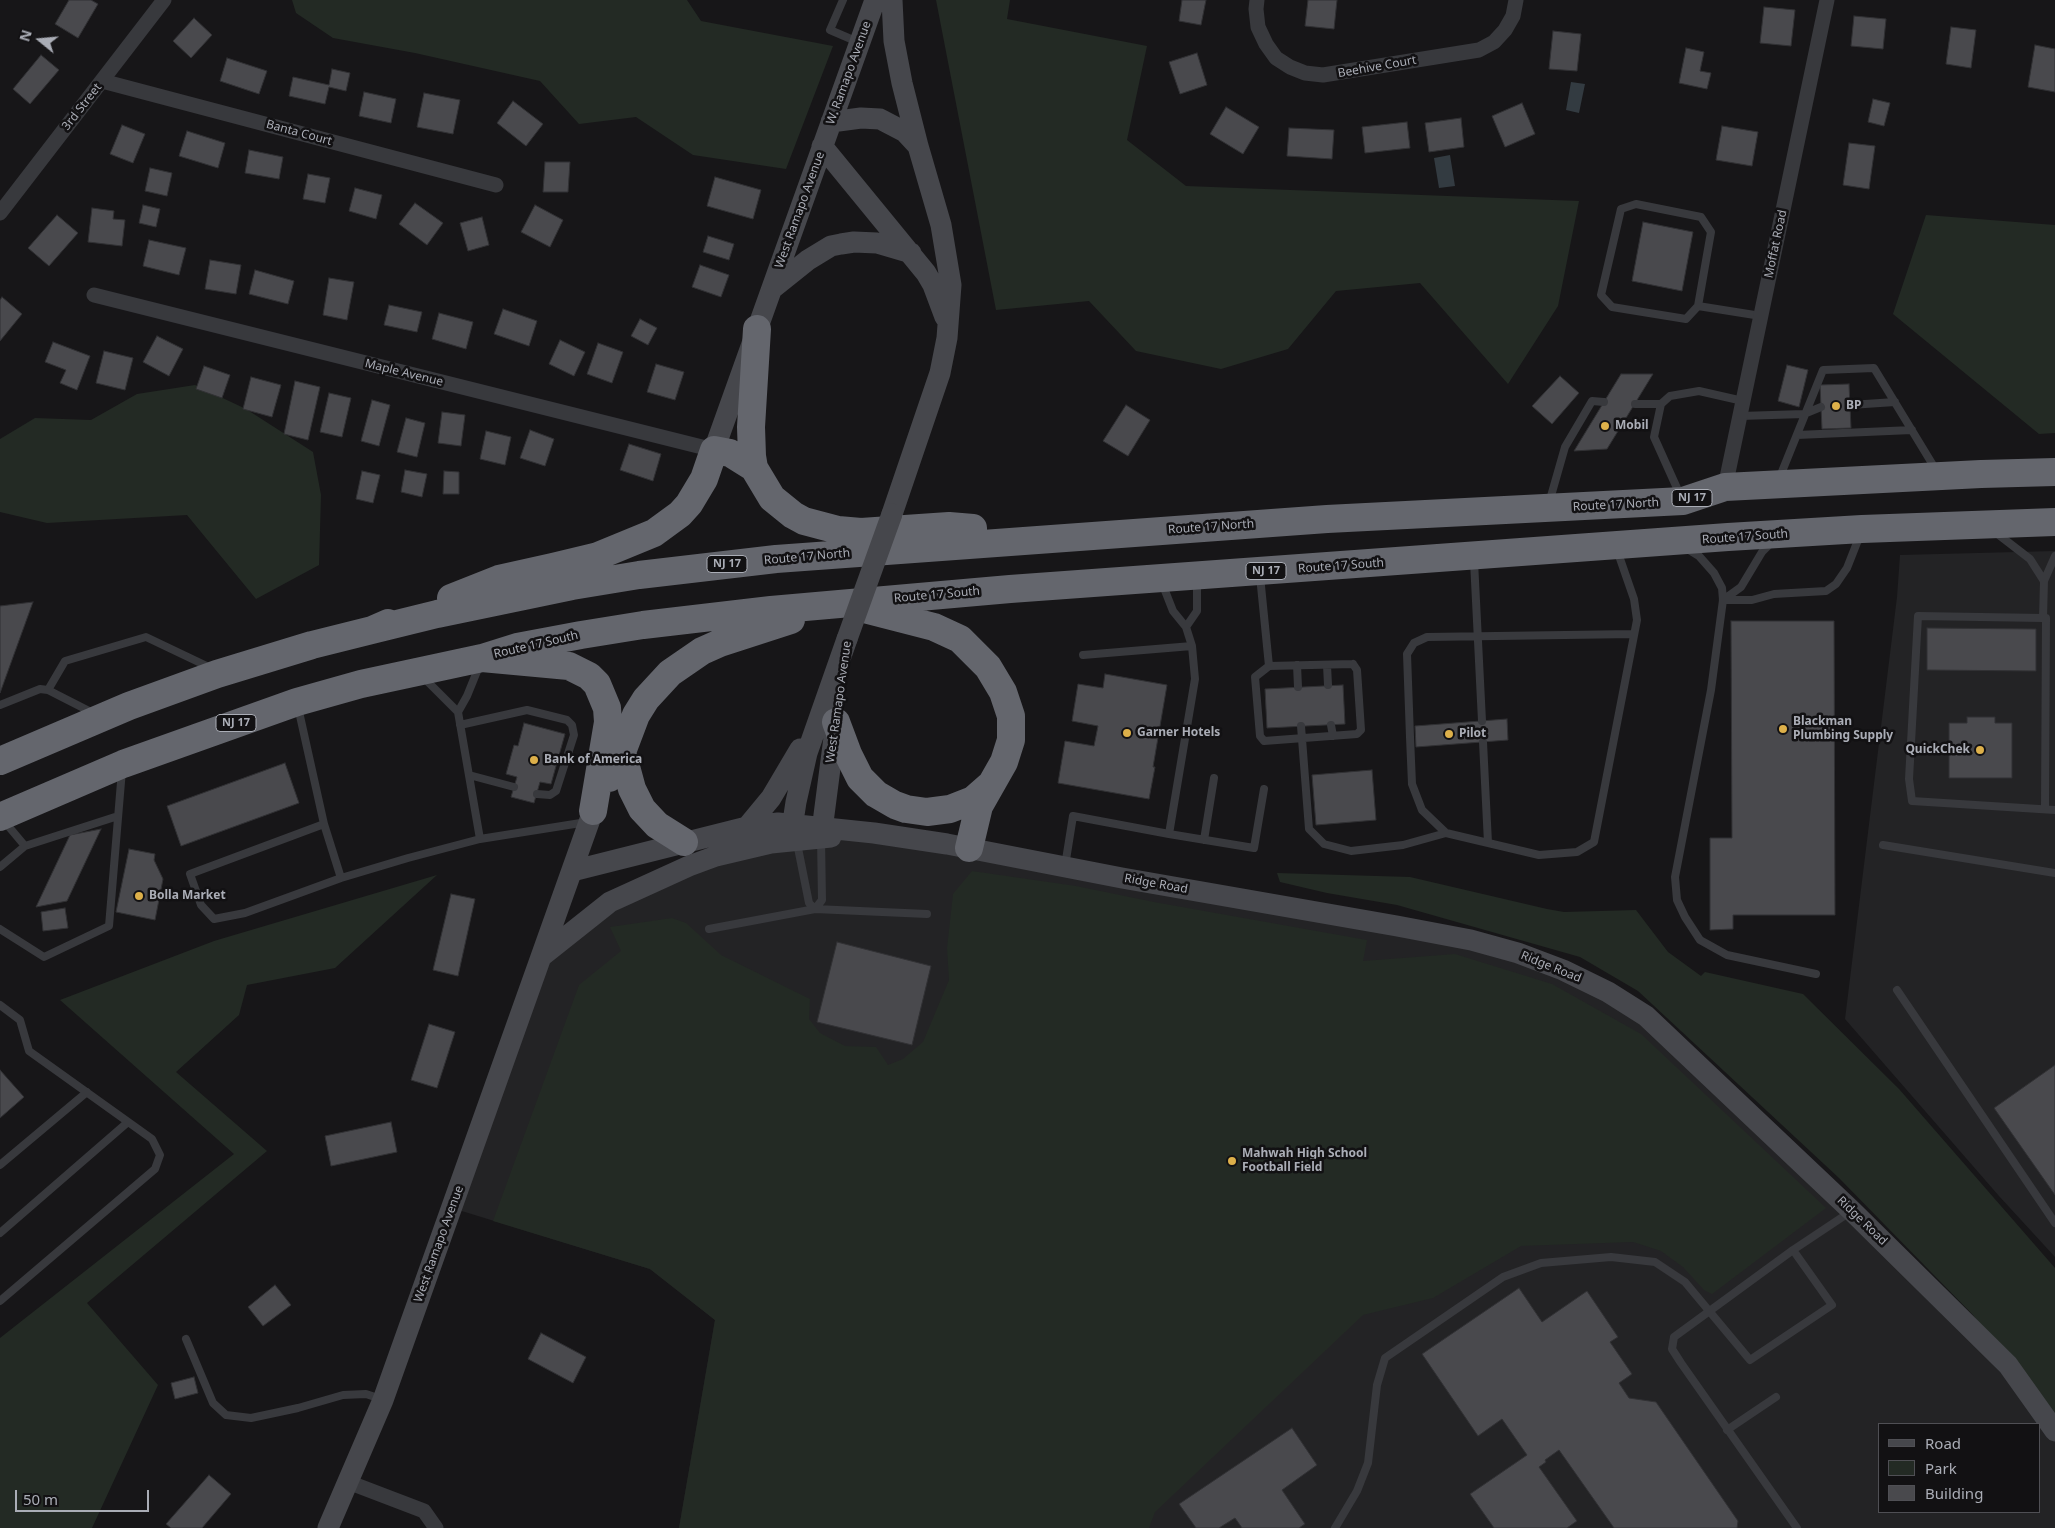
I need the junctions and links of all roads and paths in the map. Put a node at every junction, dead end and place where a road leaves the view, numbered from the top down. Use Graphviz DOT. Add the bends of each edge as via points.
graph roads {
  1 [pos="164,0"];
  2 [pos="842,0"];
  3 [pos="875,0"];
  4 [pos="892,0"];
  5 [pos="1258,0"];
  6 [pos="1516,0"];
  7 [pos="1827,0"];
  8 [pos="860,43"];
  9 [pos="102,81"];
  10 [pos="831,122"];
  11 [pos="822,146"];
  12 [pos="918,146"];
  13 [pos="496,185"];
  14 [pos="0,213"];
  15 [pos="911,253"];
  16 [pos="771,290"];
  17 [pos="94,296"];
  18 [pos="1698,306"];
  19 [pos="1761,316"];
  20 [pos="947,322"];
  21 [pos="758,329"];
  22 [pos="1743,401"];
  23 [pos="1604,402"];
  24 [pos="1895,402"];
  25 [pos="1635,404"];
  26 [pos="1661,404"];
  27 [pos="1850,405"];
  28 [pos="1821,407"];
  29 [pos="1804,414"];
  30 [pos="1740,416"];
  31 [pos="1912,430"];
  32 [pos="1796,436"];
  33 [pos="714,450"];
  34 [pos="754,468"];
  35 [pos="2055,472"];
  36 [pos="1940,476"];
  37 [pos="1777,485"];
  38 [pos="1725,487"];
  39 [pos="1683,501"];
  40 [pos="1547,509"];
  41 [pos="2055,522"];
  42 [pos="1982,524"];
  43 [pos="1862,529"];
  44 [pos="1779,534"];
  45 [pos="1087,535"];
  46 [pos="1676,542"];
  47 [pos="1615,546"];
  48 [pos="1473,556"];
  49 [pos="2055,556"];
  50 [pos="1259,571"];
  51 [pos="1197,576"];
  52 [pos="1161,578"];
  53 [pos="2044,581"];
  54 [pos="1723,600"];
  55 [pos="844,604"];
  56 [pos="2044,618"];
  57 [pos="2055,618"];
  58 [pos="1186,627"];
  59 [pos="372,630"];
  60 [pos="1634,634"];
  61 [pos="1478,636"];
  62 [pos="1192,646"];
  63 [pos="1083,655"];
  64 [pos="482,658"];
  65 [pos="1296,665"];
  66 [pos="1327,665"];
  67 [pos="1269,666"];
  68 [pos="417,672"];
  69 [pos="222,673"];
  70 [pos="1328,686"];
  71 [pos="1298,687"];
  72 [pos="48,690"];
  73 [pos="297,702"];
  74 [pos="0,705"];
  75 [pos="830,711"];
  76 [pos="458,712"];
  77 [pos="102,717"];
  78 [pos="1482,721"];
  79 [pos="460,725"];
  80 [pos="1332,725"];
  81 [pos="1301,726"];
  82 [pos="1333,736"];
  83 [pos="1301,738"];
  84 [pos="1483,742"];
  85 [pos="622,752"];
  86 [pos="0,761"];
  87 [pos="123,764"];
  88 [pos="469,775"];
  89 [pos="1214,778"];
  90 [pos="990,785"];
  91 [pos="514,787"];
  92 [pos="1264,789"];
  93 [pos="537,794"];
  94 [pos="2044,810"];
  95 [pos="2055,810"];
  96 [pos="118,816"];
  97 [pos="591,816"];
  98 [pos="0,817"];
  99 [pos="324,824"];
  100 [pos="747,827"];
  101 [pos="796,833"];
  102 [pos="822,833"];
  103 [pos="1446,833"];
  104 [pos="1168,834"];
  105 [pos="480,839"];
  106 [pos="1204,840"];
  107 [pos="684,842"];
  108 [pos="1488,843"];
  109 [pos="1883,845"];
  110 [pos="25,846"];
  111 [pos="969,848"];
  112 [pos="1065,866"];
  113 [pos="0,867"];
  114 [pos="572,871"];
  115 [pos="2055,873"];
  116 [pos="341,878"];
  117 [pos="815,909"];
  118 [pos="926,914"];
  119 [pos="0,929"];
  120 [pos="709,929"];
  121 [pos="542,956"];
  122 [pos="1816,974"];
  123 [pos="1897,990"];
  124 [pos="0,1005"];
  125 [pos="87,1092"];
  126 [pos="128,1122"];
  127 [pos="0,1165"];
  128 [pos="1852,1211"];
  129 [pos="2055,1222"];
  130 [pos="0,1233"];
  131 [pos="1793,1250"];
  132 [pos="0,1301"];
  133 [pos="1710,1311"];
  134 [pos="186,1339"];
  135 [pos="1776,1397"];
  136 [pos="383,1400"];
  137 [pos="1727,1430"];
  138 [pos="2055,1432"];
  139 [pos="348,1482"];
  140 [pos="328,1528"];
  141 [pos="436,1528"];
  142 [pos="1335,1528"];
  143 [pos="1797,1528"];
  1 -- 9 [label="street, 3rd Street"];
  2 -- 8 [label="lane" via="830,30"];
  3 -- 8 [label="street, W. Ramapo Avenue"];
  4 -- 12 [label="street, West Ramapo Avenue" via="898,61"];
  5 -- 6 [label="street, Beehive Court" via="1258,27 1276,58 1290,68 1323,75 1479,50 1494,42 1505,30 1513,16"];
  7 -- 19 [label="street, Moffat Road"];
  8 -- 10 [label="street, W. Ramapo Avenue"];
  9 -- 13 [label="street, Banta Court"];
  9 -- 14 [label="street, 3rd Street"];
  10 -- 11 [label="street, W. Ramapo Avenue"];
  10 -- 12 [label="street" via="880,119 905,132"];
  11 -- 15 [label="street, West Ramapo Avenue"];
  11 -- 16 [label="street, West Ramapo Avenue"];
  12 -- 20 [label="street, West Ramapo Avenue" via="949,264 951,285"];
  15 -- 16 [label="street" via="877,243 831,246"];
  15 -- 20 [label="street, West Ramapo Avenue" via="933,285"];
  16 -- 21 [label="street, West Ramapo Avenue"];
  17 -- 33 [label="street, Maple Avenue"];
  18 -- 18 [label="lane" via="1686,319 1612,307 1601,295 1621,209 1636,204 1701,217 1711,232"];
  18 -- 19 [label="lane"];
  19 -- 22 [label="street, Moffat Road"];
  20 -- 75 [label="street, West Ramapo Avenue, bridge" via="940,374 847,639"];
  21 -- 33 [label="street, West Ramapo Avenue"];
  21 -- 34 [label="highway" via="750,443"];
  22 -- 26 [label="lane" via="1699,391 1670,396"];
  22 -- 30 [label="street, Moffat Road"];
  23 -- 40 [label="lane" via="1592,401 1566,447"];
  24 -- 27 [label="lane"];
  24 -- 29 [label="lane" via="1874,368 1823,370"];
  24 -- 31 [label="lane"];
  25 -- 26 [label="lane"];
  26 -- 39 [label="lane" via="1654,437"];
  28 -- 29 [label="lane"];
  29 -- 30 [label="lane"];
  29 -- 32 [label="lane"];
  30 -- 38 [label="street, Moffat Road"];
  31 -- 32 [label="lane"];
  31 -- 36 [label="lane"];
  32 -- 37 [label="lane"];
  33 -- 34 [label="highway" via="730,453"];
  33 -- 59 [label="highway" via="704,478 689,504 654,532 590,558 498,579"];
  34 -- 45 [label="highway" via="765,489 782,507 804,521 838,530 861,532 949,526"];
  35 -- 36 [label="highway, Route 17 North / NJ 17"];
  36 -- 37 [label="highway, Route 17 North / NJ 17"];
  37 -- 38 [label="highway, Route 17 North / NJ 17"];
  38 -- 39 [label="highway, Route 17 North / NJ 17"];
  39 -- 40 [label="highway, Route 17 North / NJ 17"];
  40 -- 45 [label="highway, Route 17 North / NJ 17"];
  41 -- 42 [label="highway, Route 17 South / NJ 17"];
  42 -- 43 [label="highway, Route 17 South / NJ 17"];
  42 -- 53 [label="lane" via="2030,559"];
  43 -- 44 [label="highway, Route 17 South / NJ 17"];
  43 -- 54 [label="lane" via="1847,568 1836,584 1826,591 1774,594 1752,600"];
  44 -- 46 [label="highway, Route 17 South / NJ 17"];
  44 -- 54 [label="lane" via="1762,552 1741,587"];
  45 -- 59 [label="highway, Route 17 North / NJ 17" via="698,567 572,586"];
  46 -- 47 [label="highway, Route 17 South / NJ 17"];
  46 -- 54 [label="lane" via="1699,556 1714,573 1722,588"];
  47 -- 48 [label="highway, Route 17 South / NJ 17"];
  47 -- 60 [label="lane" via="1634,599 1637,620"];
  48 -- 50 [label="highway, Route 17 South / NJ 17"];
  48 -- 61 [label="lane"];
  49 -- 53 [label="lane"];
  50 -- 51 [label="highway, Route 17 South / NJ 17"];
  50 -- 67 [label="lane"];
  51 -- 52 [label="highway, Route 17 South / NJ 17"];
  51 -- 58 [label="lane" via="1197,611"];
  52 -- 55 [label="highway, Route 17 South / NJ 17"];
  52 -- 58 [label="lane" via="1173,611"];
  53 -- 56 [label="lane"];
  54 -- 122 [label="lane" via="1711,690 1675,877 1677,900 1700,940 1726,955"];
  55 -- 64 [label="highway, Route 17 South / NJ 17" via="643,625 517,647"];
  55 -- 85 [label="highway" via="733,638 685,661 646,699 636,715"];
  55 -- 90 [label="highway" via="949,632 979,656 1003,692 1012,728 1009,752"];
  56 -- 57 [label="lane"];
  56 -- 94 [label="lane"];
  56 -- 94 [label="lane" via="1918,616 1909,779 1912,801"];
  58 -- 62 [label="lane"];
  59 -- 69 [label="highway, NJ 17"];
  60 -- 61 [label="lane"];
  60 -- 108 [label="lane" via="1594,842 1577,852 1539,855"];
  61 -- 78 [label="lane"];
  61 -- 103 [label="lane" via="1427,637 1414,643 1407,654 1412,784 1422,810"];
  62 -- 63 [label="lane"];
  62 -- 104 [label="lane" via="1195,679"];
  64 -- 68 [label="highway, NJ 17"];
  64 -- 76 [label="lane"];
  64 -- 97 [label="highway" via="569,666 597,684 607,708 608,722"];
  65 -- 66 [label="lane"];
  65 -- 67 [label="lane"];
  65 -- 71 [label="lane"];
  66 -- 70 [label="lane"];
  66 -- 82 [label="lane" via="1353,664 1357,670 1361,730 1357,734"];
  67 -- 83 [label="lane" via="1255,677 1260,736 1264,741"];
  68 -- 73 [label="highway, NJ 17"];
  68 -- 76 [label="lane"];
  69 -- 72 [label="lane" via="146,637 64,661"];
  69 -- 77 [label="highway, NJ 17"];
  72 -- 74 [label="lane" via="34,690"];
  72 -- 77 [label="lane"];
  73 -- 87 [label="highway, NJ 17"];
  73 -- 99 [label="lane"];
  75 -- 90 [label="highway" via="860,778 876,794 894,805 927,812 950,809 973,800"];
  75 -- 100 [label="street"];
  75 -- 101 [label="street" via="809,746 798,788 794,815"];
  75 -- 102 [label="street, West Ramapo Avenue"];
  76 -- 79 [label="lane"];
  77 -- 86 [label="highway, NJ 17"];
  79 -- 88 [label="lane"];
  79 -- 93 [label="lane" via="527,710 567,720 574,735 556,791 550,795"];
  80 -- 82 [label="lane"];
  81 -- 83 [label="lane"];
  82 -- 83 [label="lane"];
  83 -- 103 [label="lane" via="1309,829 1324,844 1351,851 1403,845"];
  84 -- 108 [label="lane"];
  85 -- 97 [label="highway"];
  85 -- 107 [label="highway" via="632,790 642,809 657,825"];
  87 -- 96 [label="lane"];
  87 -- 98 [label="highway, NJ 17"];
  88 -- 91 [label="lane"];
  88 -- 105 [label="lane"];
  89 -- 106 [label="lane"];
  90 -- 111 [label="highway" via="975,817"];
  92 -- 106 [label="lane" via="1254,848"];
  94 -- 95 [label="lane"];
  96 -- 110 [label="lane"];
  96 -- 119 [label="lane" via="109,926 44,957"];
  97 -- 105 [label="lane"];
  97 -- 114 [label="street, West Ramapo Avenue"];
  98 -- 110 [label="lane"];
  99 -- 116 [label="lane"];
  99 -- 116 [label="lane" via="190,874 201,905 214,919 245,913"];
  100 -- 101 [label="street" via="778,823"];
  100 -- 107 [label="street"];
  101 -- 102 [label="street"];
  101 -- 117 [label="lane" via="809,903"];
  101 -- 121 [label="street" via="689,866 655,880 610,902"];
  102 -- 111 [label="street, Ridge Road" via="874,833"];
  102 -- 117 [label="lane" via="822,900"];
  103 -- 108 [label="lane"];
  104 -- 106 [label="lane"];
  104 -- 112 [label="lane" via="1073,816"];
  105 -- 116 [label="lane"];
  107 -- 114 [label="street"];
  109 -- 115 [label="lane"];
  110 -- 113 [label="lane"];
  111 -- 112 [label="street, Ridge Road"];
  112 -- 128 [label="street, Ridge Road" via="1471,940 1563,970 1608,992 1646,1016"];
  114 -- 121 [label="street, West Ramapo Avenue"];
  117 -- 118 [label="lane"];
  117 -- 120 [label="lane"];
  121 -- 136 [label="street, West Ramapo Avenue"];
  123 -- 129 [label="lane"];
  124 -- 125 [label="lane" via="20,1020 29,1051"];
  125 -- 126 [label="lane"];
  125 -- 127 [label="lane"];
  126 -- 130 [label="lane"];
  126 -- 132 [label="lane" via="152,1139 160,1155 155,1169"];
  128 -- 131 [label="lane"];
  128 -- 138 [label="street, Ridge Road" via="2008,1365"];
  131 -- 133 [label="lane"];
  131 -- 133 [label="lane" via="1832,1305 1750,1360"];
  133 -- 137 [label="lane" via="1674,1337 1672,1349"];
  133 -- 142 [label="lane" via="1685,1282 1655,1262 1611,1257 1541,1263 1503,1277 1385,1358 1377,1385 1368,1463 1357,1491"];
  134 -- 136 [label="lane" via="213,1404 226,1415 251,1418 343,1395 366,1394"];
  135 -- 137 [label="lane"];
  136 -- 139 [label="street, West Ramapo Avenue"];
  137 -- 143 [label="lane"];
  139 -- 140 [label="street, West Ramapo Avenue"];
  139 -- 141 [label="street" via="424,1511"];
}
